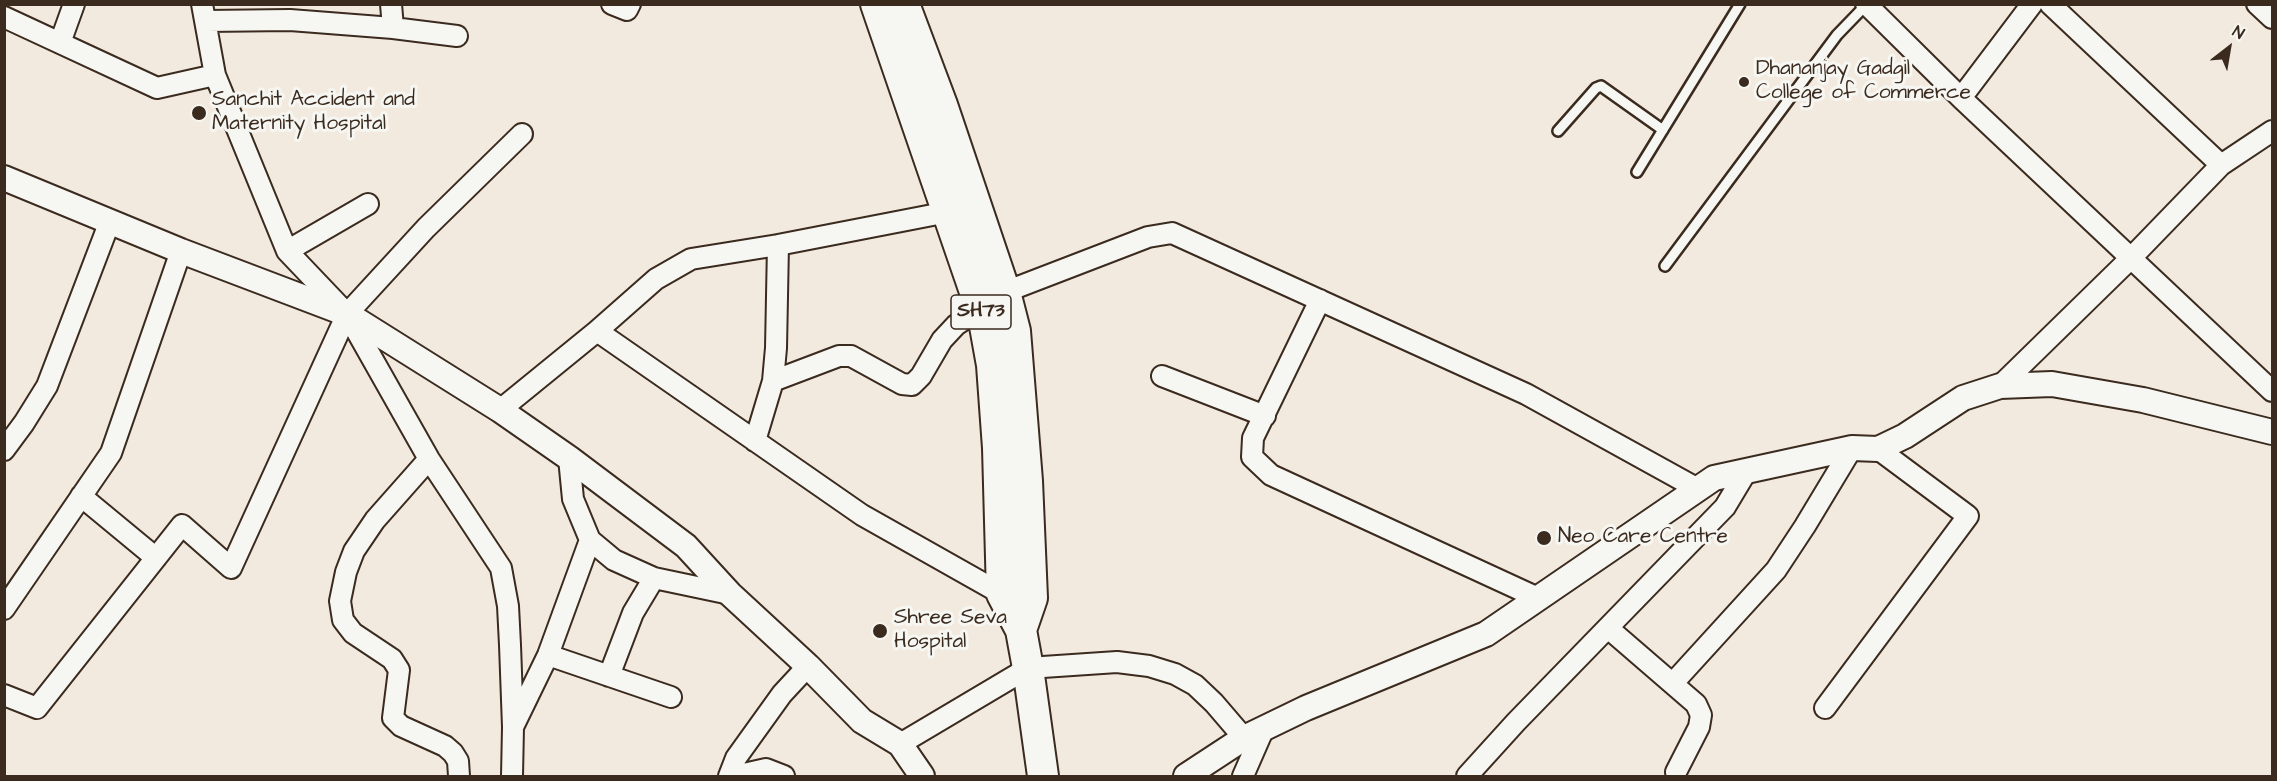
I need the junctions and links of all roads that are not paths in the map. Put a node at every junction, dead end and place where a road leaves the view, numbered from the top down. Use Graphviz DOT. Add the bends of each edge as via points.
graph roads {
  1 [pos="74,4"];
  2 [pos="391,4"];
  3 [pos="612,4"];
  4 [pos="630,4"];
  5 [pos="876,4"];
  6 [pos="904,4"];
  7 [pos="1740,4"];
  8 [pos="2032,4"];
  9 [pos="2050,4"];
  10 [pos="2257,4"];
  11 [pos="1866,5"];
  12 [pos="204,13"];
  13 [pos="4,17"];
  14 [pos="2272,18"];
  15 [pos="393,28"];
  16 [pos="457,36"];
  17 [pos="60,43"];
  18 [pos="215,75"];
  19 [pos="1961,98"];
  20 [pos="1663,130"];
  21 [pos="1558,131"];
  22 [pos="2272,131"];
  23 [pos="522,134"];
  24 [pos="2221,165"];
  25 [pos="1637,172"];
  26 [pos="4,178"];
  27 [pos="368,204"];
  28 [pos="948,212"];
  29 [pos="110,221"];
  30 [pos="778,245"];
  31 [pos="181,250"];
  32 [pos="287,251"];
  33 [pos="2132,257"];
  34 [pos="1665,266"];
  35 [pos="1005,292"];
  36 [pos="1320,300"];
  37 [pos="347,314"];
  38 [pos="982,315"];
  39 [pos="597,331"];
  40 [pos="1162,376"];
  41 [pos="773,381"];
  42 [pos="2001,386"];
  43 [pos="2272,391"];
  44 [pos="500,410"];
  45 [pos="1264,416"];
  46 [pos="2272,432"];
  47 [pos="755,441"];
  48 [pos="1852,448"];
  49 [pos="1878,449"];
  50 [pos="4,450"];
  51 [pos="569,458"];
  52 [pos="429,459"];
  53 [pos="1746,472"];
  54 [pos="1698,489"];
  55 [pos="81,496"];
  56 [pos="590,540"];
  57 [pos="156,558"];
  58 [pos="654,578"];
  59 [pos="730,594"];
  60 [pos="1002,594"];
  61 [pos="1032,598"];
  62 [pos="1538,598"];
  63 [pos="4,609"];
  64 [pos="1608,628"];
  65 [pos="1021,630"];
  66 [pos="548,655"];
  67 [pos="808,666"];
  68 [pos="1028,668"];
  69 [pos="609,676"];
  70 [pos="1672,683"];
  71 [pos="4,695"];
  72 [pos="671,697"];
  73 [pos="1825,708"];
  74 [pos="513,727"];
  75 [pos="1254,733"];
  76 [pos="900,744"];
  77 [pos="1676,772"];
  78 [pos="459,777"];
  79 [pos="512,777"];
  80 [pos="729,777"];
  81 [pos="735,777"];
  82 [pos="784,777"];
  83 [pos="922,777"];
  84 [pos="1043,777"];
  85 [pos="1186,777"];
  86 [pos="1243,777"];
  87 [pos="1467,777"];
  1 -- 17 [label="street"];
  2 -- 15 [label="street"];
  3 -- 4 [label="street" via="627,10"];
  5 -- 28 [label="main road, SH73"];
  6 -- 35 [label="main road, SH73"];
  7 -- 20 [label="lane"];
  8 -- 19 [label="street"];
  9 -- 24 [label="street"];
  10 -- 14 [label="street"];
  11 -- 19 [label="street"];
  11 -- 34 [label="lane" via="1837,35"];
  12 -- 15 [label="street"];
  12 -- 18 [label="street"];
  13 -- 17 [label="street"];
  15 -- 16 [label="street"];
  17 -- 18 [label="street" via="157,88"];
  18 -- 32 [label="street"];
  19 -- 33 [label="street"];
  20 -- 21 [label="lane" via="1601,86"];
  20 -- 25 [label="lane"];
  22 -- 24 [label="street"];
  23 -- 37 [label="street" via="426,228"];
  24 -- 33 [label="street"];
  26 -- 29 [label="street"];
  27 -- 32 [label="street"];
  28 -- 30 [label="street"];
  28 -- 38 [label="main road, SH73"];
  29 -- 31 [label="street"];
  29 -- 50 [label="street" via="47,386"];
  30 -- 39 [label="street" via="691,259 656,279"];
  30 -- 41 [label="street"];
  31 -- 37 [label="street"];
  31 -- 55 [label="street" via="111,453"];
  32 -- 37 [label="street"];
  33 -- 42 [label="street"];
  33 -- 43 [label="street"];
  35 -- 36 [label="street" via="1148,237 1172,233"];
  35 -- 61 [label="main road, SH73" via="1020,370"];
  36 -- 45 [label="street"];
  36 -- 54 [label="street" via="1526,394"];
  37 -- 44 [label="street"];
  37 -- 52 [label="street"];
  37 -- 57 [label="street" via="231,568 182,525"];
  38 -- 41 [label="street" via="968,317 956,325 912,385 902,384 850,356 838,356"];
  38 -- 60 [label="main road, SH73" via="992,365 998,448"];
  39 -- 44 [label="street"];
  39 -- 47 [label="street"];
  40 -- 45 [label="street"];
  41 -- 47 [label="street"];
  42 -- 46 [label="street" via="2052,384 2164,405"];
  42 -- 49 [label="street" via="1963,398"];
  44 -- 51 [label="street"];
  45 -- 62 [label="street" via="1253,438 1252,457 1271,475"];
  47 -- 60 [label="street" via="862,515"];
  48 -- 49 [label="street"];
  48 -- 53 [label="street"];
  48 -- 70 [label="street" via="1776,570"];
  49 -- 73 [label="street" via="1968,516"];
  51 -- 56 [label="street" via="573,499"];
  51 -- 59 [label="street" via="686,546"];
  52 -- 74 [label="street" via="501,568 508,606"];
  52 -- 78 [label="street" via="375,520 354,551 340,602 343,620 353,633 392,659 399,670 393,718 453,753"];
  53 -- 54 [label="street" via="1714,478"];
  53 -- 64 [label="street" via="1725,507"];
  54 -- 62 [label="street"];
  55 -- 57 [label="street"];
  55 -- 63 [label="street"];
  56 -- 58 [label="street" via="614,560"];
  56 -- 66 [label="street"];
  57 -- 71 [label="street" via="37,708"];
  58 -- 59 [label="street"];
  58 -- 69 [label="street" via="633,613"];
  59 -- 67 [label="street"];
  60 -- 61 [label="street"];
  60 -- 65 [label="main road, SH73"];
  61 -- 65 [label="main road, SH73"];
  62 -- 75 [label="street" via="1486,634"];
  64 -- 70 [label="street"];
  64 -- 87 [label="street"];
  65 -- 68 [label="main road, SH73"];
  66 -- 69 [label="street"];
  66 -- 74 [label="street"];
  67 -- 76 [label="street" via="862,721"];
  67 -- 80 [label="street" via="782,694 736,758"];
  68 -- 75 [label="street" via="1117,662 1149,666 1196,685"];
  68 -- 76 [label="street"];
  68 -- 84 [label="main road, SH73"];
  69 -- 72 [label="street"];
  70 -- 77 [label="street" via="1696,704 1701,715"];
  74 -- 79 [label="street"];
  75 -- 85 [label="street"];
  75 -- 86 [label="street"];
  76 -- 83 [label="street"];
  81 -- 82 [label="street" via="766,769"];
}
